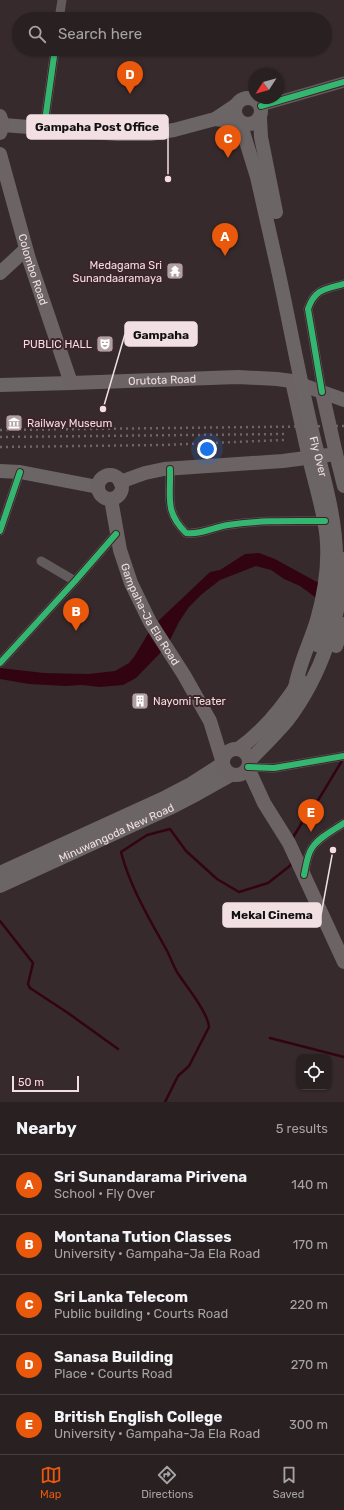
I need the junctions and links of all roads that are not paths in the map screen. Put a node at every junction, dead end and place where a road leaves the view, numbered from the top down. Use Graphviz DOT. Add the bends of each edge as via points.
graph roads {
  1 [pos="62,0"];
  2 [pos="60,12"];
  3 [pos="54,56"];
  4 [pos="344,82"];
  5 [pos="236,105"];
  6 [pos="260,112"];
  7 [pos="215,119"];
  8 [pos="240,122"];
  9 [pos="1,125"];
  10 [pos="44,128"];
  11 [pos="0,154"];
  12 [pos="277,241"];
  13 [pos="26,249"];
  14 [pos="283,269"];
  15 [pos="0,273"];
  16 [pos="344,284"];
  17 [pos="292,381"];
  18 [pos="71,383"];
  19 [pos="0,385"];
  20 [pos="322,392"];
  21 [pos="344,400"];
  22 [pos="340,453"];
  23 [pos="309,458"];
  24 [pos="170,469"];
  25 [pos="0,471"];
  26 [pos="20,472"];
  27 [pos="120,482"];
  28 [pos="344,486"];
  29 [pos="98,487"];
  30 [pos="111,499"];
  31 [pos="325,521"];
  32 [pos="0,531"];
  33 [pos="116,534"];
  34 [pos="344,558"];
  35 [pos="41,561"];
  36 [pos="75,581"];
  37 [pos="344,624"];
  38 [pos="322,646"];
  39 [pos="0,663"];
  40 [pos="295,688"];
  41 [pos="293,711"];
  42 [pos="210,721"];
  43 [pos="237,749"];
  44 [pos="344,756"];
  45 [pos="237,767"];
  46 [pos="344,823"];
  47 [pos="303,872"];
  48 [pos="0,873"];
  49 [pos="0,886"];
  50 [pos="344,962"];
  1 -- 2 [label="street"];
  3 -- 10 [label="street"];
  4 -- 6 [label="street"];
  5 -- 6 [label="main road" via="247,97 256,99"];
  5 -- 7 [label="main road"];
  5 -- 8 [label="main road" via="235,114"];
  6 -- 8 [label="main road" via="257,122"];
  6 -- 12 [label="main road" via="261,136"];
  7 -- 8 [label="main road"];
  7 -- 10 [label="main road" via="150,134"];
  8 -- 12 [label="main road"];
  9 -- 10 [label="main road"];
  11 -- 13 [label="highway, Colombo Road"];
  12 -- 14 [label="main road"];
  13 -- 15 [label="main road"];
  13 -- 18 [label="highway, Colombo Road"];
  14 -- 34 [label="main road, Fly Over" via="337,500"];
  14 -- 38 [label="main road, Fly Over, bridge" via="307,413 329,502 334,537 334,587"];
  16 -- 20 [label="street" via="316,294 311,299 308,309"];
  17 -- 18 [label="highway, Orutota Road" via="238,377"];
  17 -- 20 [label="highway, Orutota Road"];
  17 -- 23 [label="highway"];
  18 -- 19 [label="main road, Orutota Road"];
  20 -- 21 [label="main road"];
  20 -- 22 [label="highway"];
  22 -- 23 [label="highway"];
  22 -- 28 [label="main road"];
  23 -- 24 [label="highway"];
  23 -- 31 [label="main road"];
  24 -- 27 [label="highway" via="145,473"];
  24 -- 31 [label="street" via="170,507 174,518 186,533 235,524"];
  25 -- 26 [label="main road"];
  26 -- 29 [label="main road"];
  26 -- 32 [label="street"];
  27 -- 29 [label="highway" via="115,477 108,476 101,479"];
  27 -- 30 [label="highway" via="119,494"];
  29 -- 30 [label="highway" via="102,496"];
  30 -- 33 [label="highway, Gampaha-Ja Ela Road"];
  31 -- 40 [label="main road" via="325,580 312,635"];
  33 -- 36 [label="street"];
  33 -- 42 [label="highway, Gampaha-Ja Ela Road" via="124,565 150,622 167,646"];
  34 -- 38 [label="main road, Fly Over" via="339,603"];
  35 -- 36 [label="street"];
  36 -- 39 [label="street"];
  37 -- 41 [label="main road" via="312,693"];
  38 -- 40 [label="main road"];
  38 -- 41 [label="main road" via="311,681"];
  40 -- 43 [label="main road" via="267,725"];
  41 -- 45 [label="main road" via="278,731"];
  42 -- 43 [label="highway, Gampaha-Ja Ela Road"];
  42 -- 45 [label="highway, Gampaha-Ja Ela Road"];
  43 -- 45 [label="highway, Gampaha-Ja Ela Road" via="245,753"];
  43 -- 45 [label="highway" via="227,752"];
  44 -- 45 [label="street" via="274,768"];
  45 -- 47 [label="highway, Gampaha-Ja Ela Road" via="264,803 289,843"];
  45 -- 48 [label="main road, Minuwangoda New Road" via="196,781"];
  45 -- 49 [label="main road, Minuwangoda New Road" via="197,794 170,808"];
  46 -- 47 [label="street" via="312,847"];
  47 -- 50 [label="highway, Gampaha-Ja Ela Road"];
}
